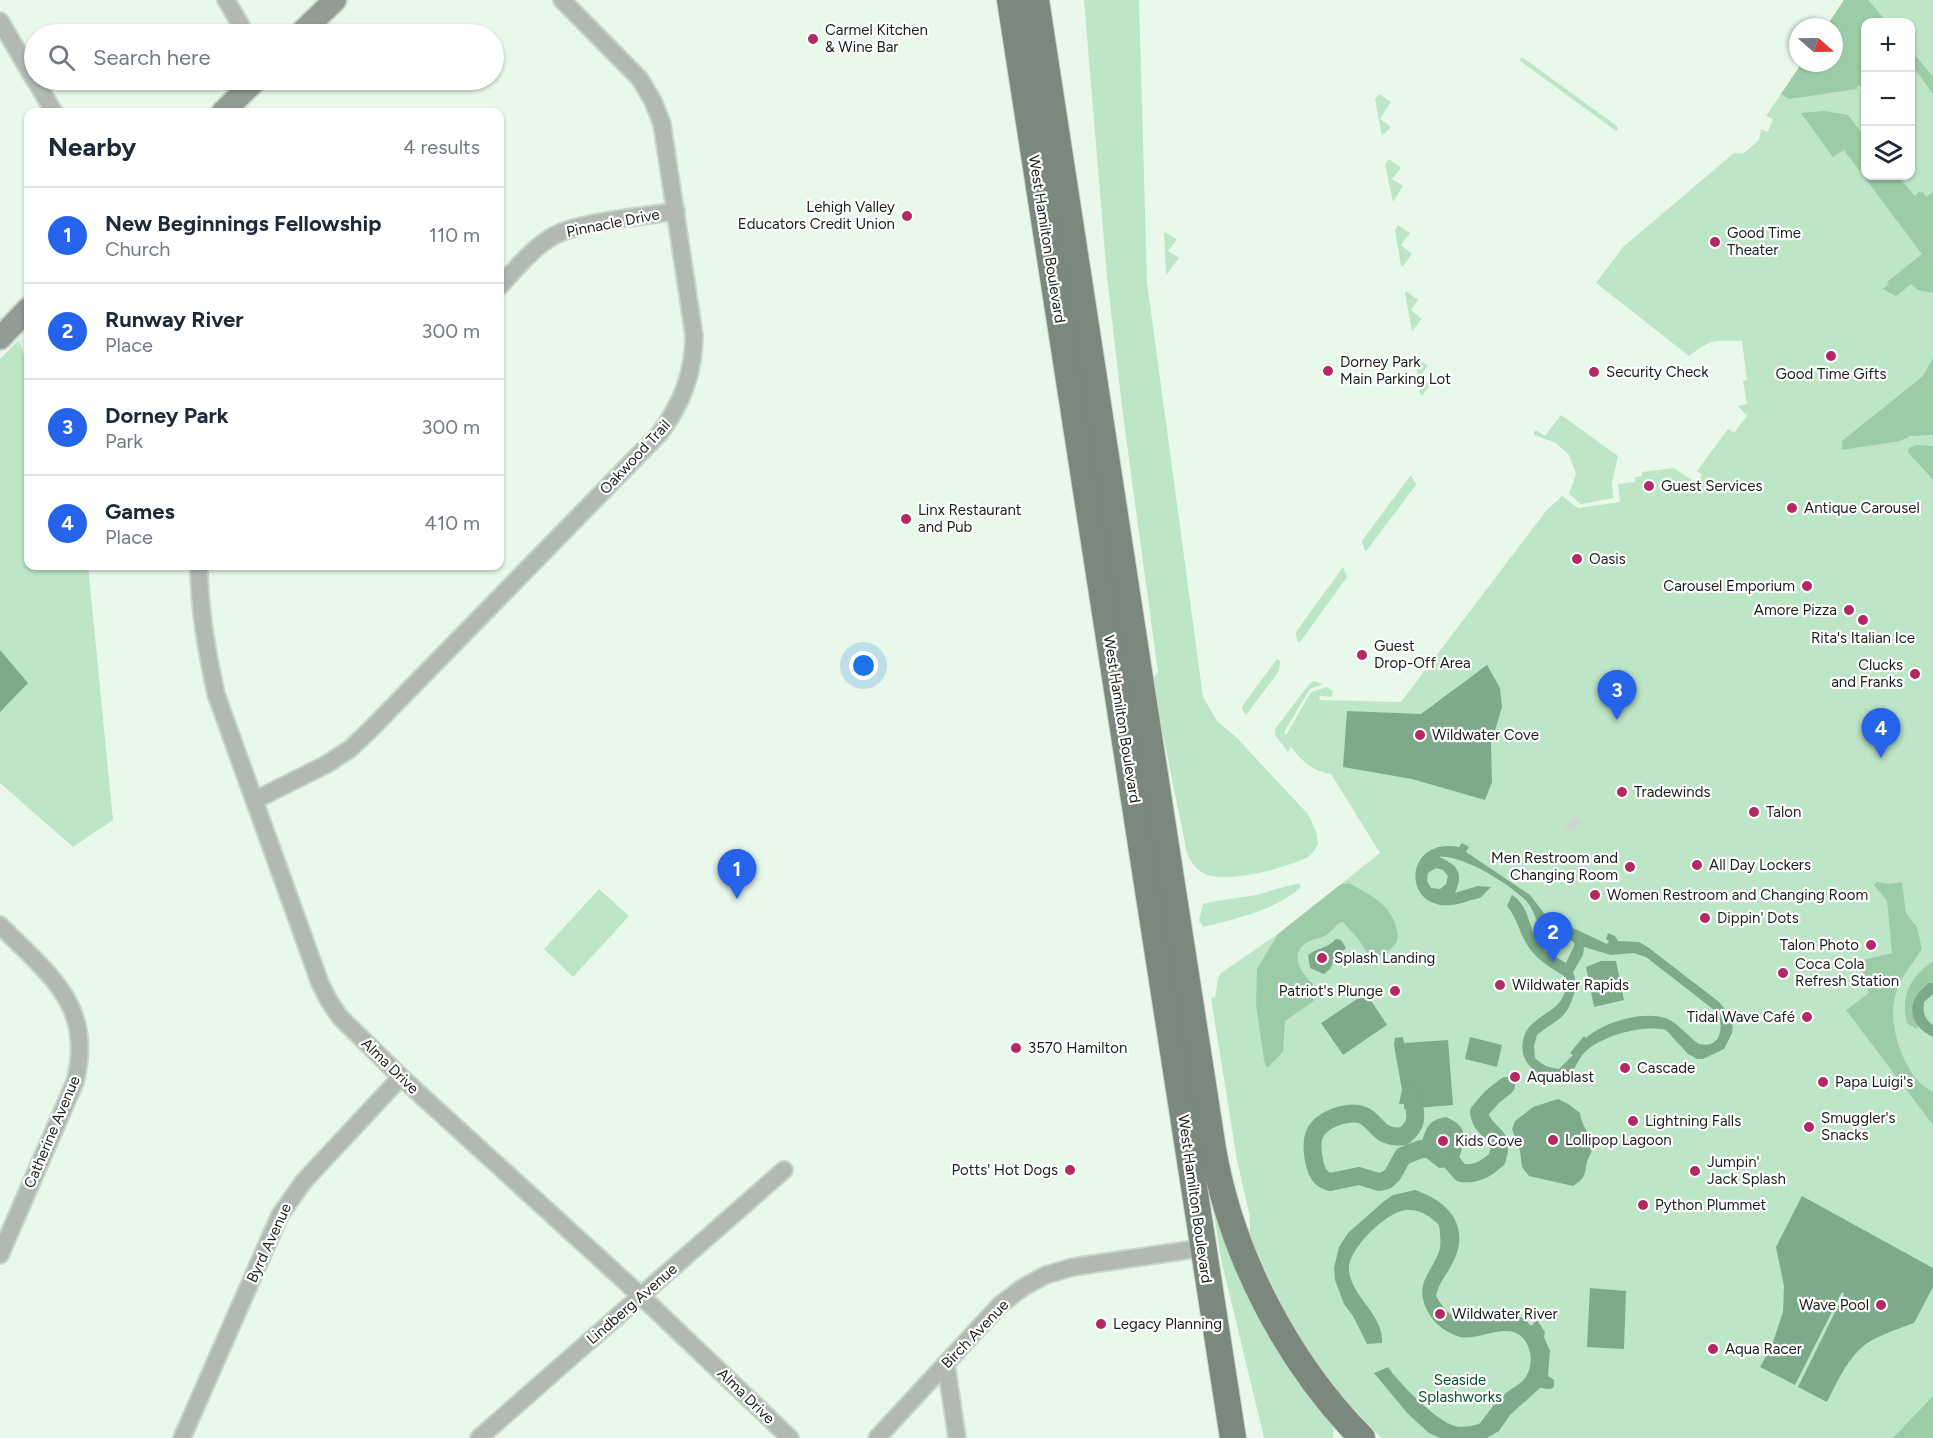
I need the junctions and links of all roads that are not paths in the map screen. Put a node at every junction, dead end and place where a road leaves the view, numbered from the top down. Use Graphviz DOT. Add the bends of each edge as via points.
graph roads {
  1 [pos="226,0"];
  2 [pos="335,0"];
  3 [pos="562,0"];
  4 [pos="1010,0"];
  5 [pos="1036,0"];
  6 [pos="0,21"];
  7 [pos="240,24"];
  8 [pos="310,24"];
  9 [pos="24,61"];
  10 [pos="41,90"];
  11 [pos="246,90"];
  12 [pos="52,108"];
  13 [pos="227,108"];
  14 [pos="676,212"];
  15 [pos="504,282"];
  16 [pos="24,313"];
  17 [pos="0,338"];
  18 [pos="200,570"];
  19 [pos="255,800"];
  20 [pos="0,925"];
  21 [pos="401,1077"];
  22 [pos="784,1170"];
  23 [pos="1202,1248"];
  24 [pos="0,1255"];
  25 [pos="641,1296"];
  26 [pos="946,1364"];
  27 [pos="1337,1409"];
  28 [pos="1234,1434"];
  29 [pos="182,1438"];
  30 [pos="479,1438"];
  31 [pos="790,1438"];
  32 [pos="877,1438"];
  33 [pos="957,1438"];
  34 [pos="1339,1438"];
  35 [pos="1362,1438"];
  1 -- 7 [label="street"];
  2 -- 8 [label="street"];
  3 -- 14 [label="street, Oakwood Trail" via="623,60 653,101 662,124"];
  4 -- 23 [label="main road, West Hamilton Boulevard"];
  5 -- 27 [label="main road, West Hamilton Boulevard" via="1215,1161 1232,1226 1253,1278 1304,1366"];
  6 -- 9 [label="street"];
  10 -- 12 [label="street"];
  11 -- 13 [label="street"];
  14 -- 15 [label="street, Pinnacle Drive" via="572,228 540,245"];
  14 -- 19 [label="street, Oakwood Trail" via="694,344 692,368 675,413 660,433 350,749"];
  16 -- 17 [label="street"];
  18 -- 19 [label="street, Alma Drive" via="206,649 216,694"];
  19 -- 21 [label="street, Alma Drive" via="328,1000"];
  20 -- 24 [label="street, Catherine Avenue" via="67,998 77,1020 80,1040 75,1082"];
  21 -- 25 [label="street, Alma Drive"];
  21 -- 29 [label="street, Byrd Avenue" via="304,1181 280,1215"];
  22 -- 25 [label="street, Lindberg Avenue"];
  23 -- 26 [label="street, Birch Avenue" via="1079,1266 1046,1275 1000,1305"];
  23 -- 28 [label="main road, West Hamilton Boulevard"];
  25 -- 30 [label="street, Lindberg Avenue"];
  25 -- 31 [label="street, Alma Drive"];
  26 -- 32 [label="street, Birch Avenue"];
  26 -- 33 [label="street"];
  27 -- 34 [label="main road"];
  27 -- 35 [label="main road, West Hamilton Boulevard"];
}
